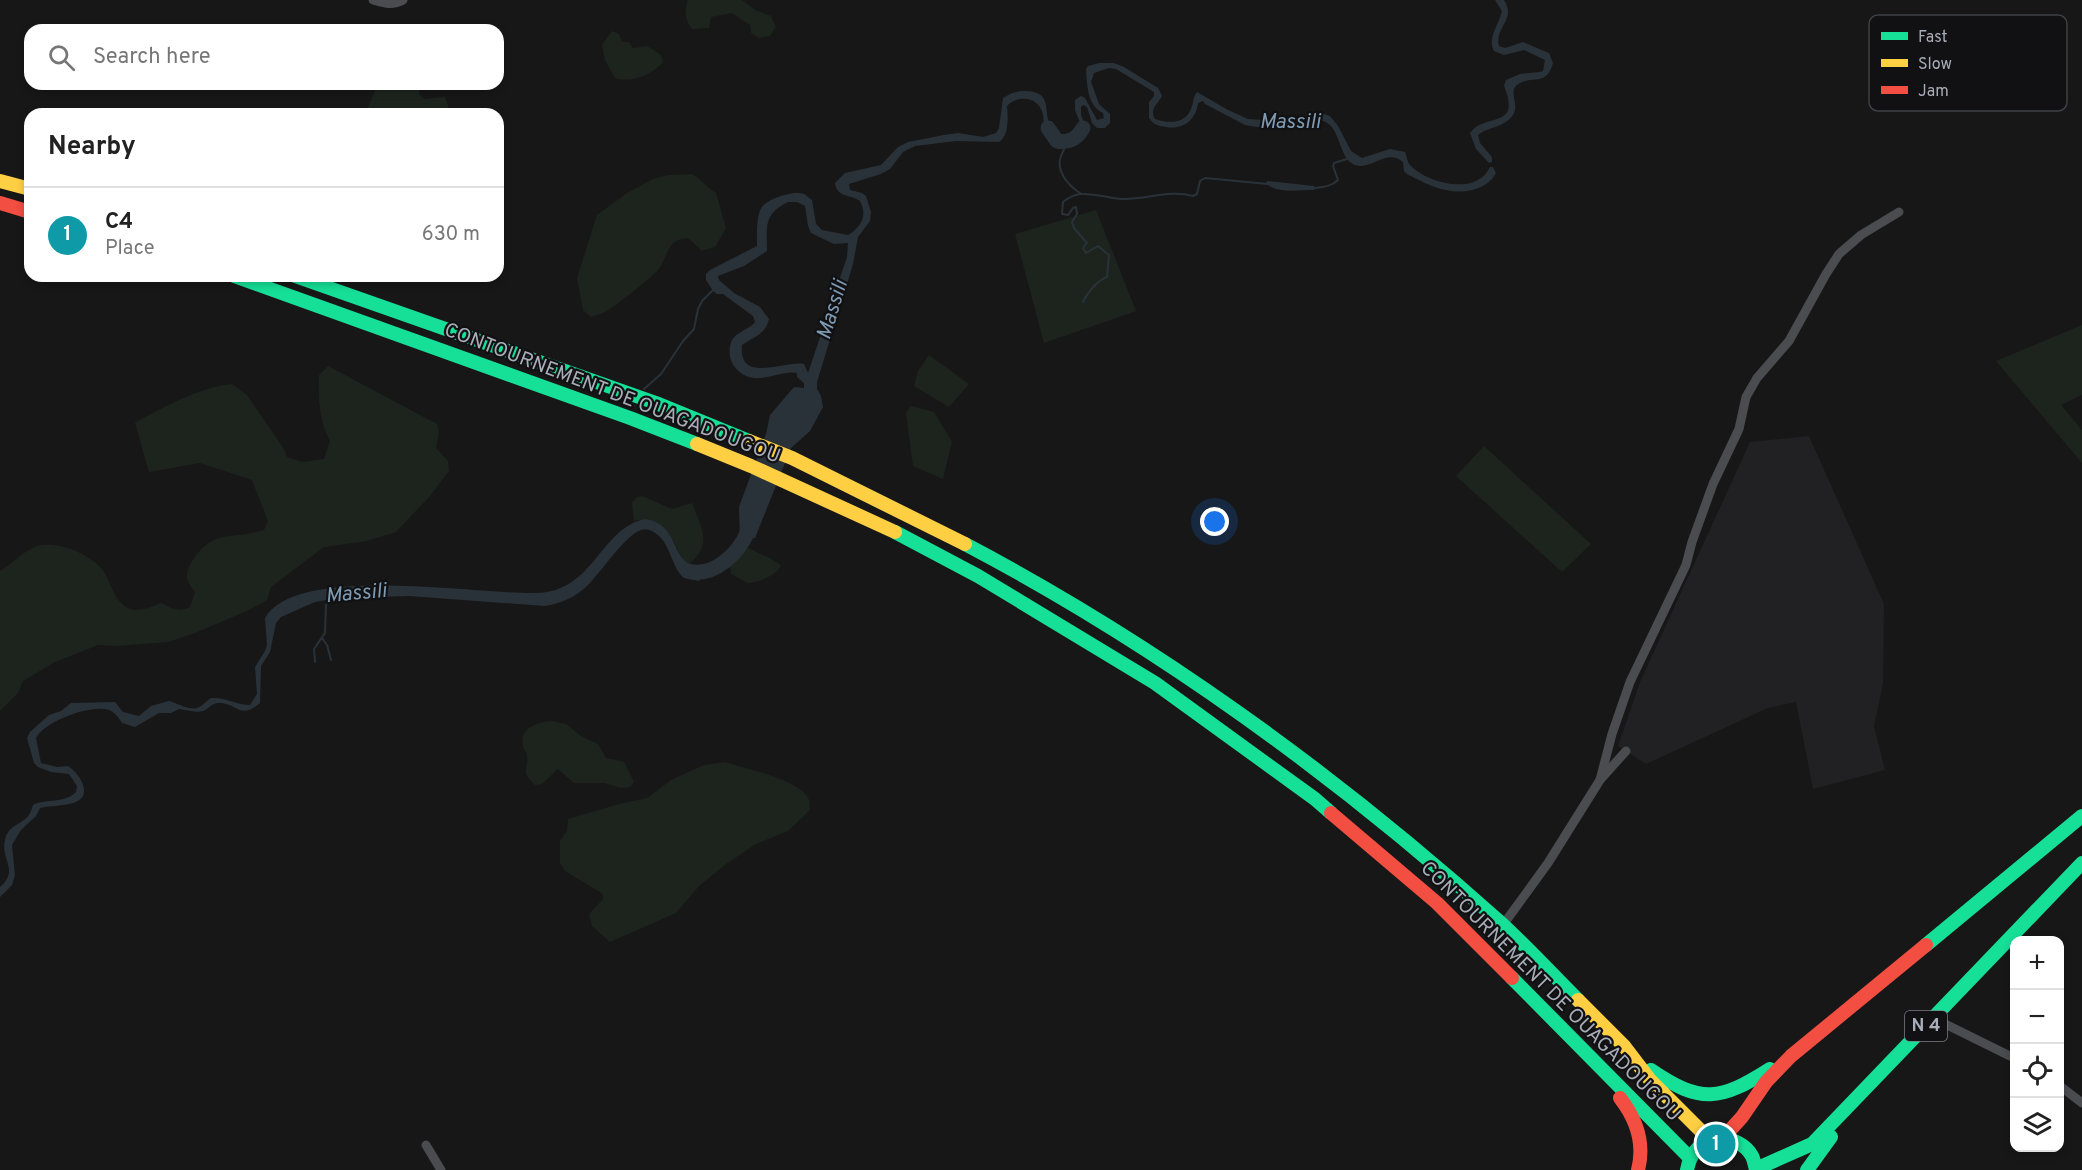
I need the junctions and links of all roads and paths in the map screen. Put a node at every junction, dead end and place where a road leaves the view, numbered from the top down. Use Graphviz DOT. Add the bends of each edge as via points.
graph roads {
  1 [pos="373,0"];
  2 [pos="403,0"];
  3 [pos="0,181"];
  4 [pos="24,187"];
  5 [pos="0,203"];
  6 [pos="24,210"];
  7 [pos="1899,212"];
  8 [pos="251,282"];
  9 [pos="312,282"];
  10 [pos="1626,751"];
  11 [pos="1600,780"];
  12 [pos="2082,806"];
  13 [pos="2078,815"];
  14 [pos="2082,863"];
  15 [pos="1503,925"];
  16 [pos="1933,1018"];
  17 [pos="1624,1046"];
  18 [pos="1791,1056"];
  19 [pos="2010,1056"];
  20 [pos="1599,1068"];
  21 [pos="2064,1089"];
  22 [pos="1860,1097"];
  23 [pos="2082,1103"];
  24 [pos="1716,1139"];
  25 [pos="426,1145"];
  26 [pos="1688,1164"];
  27 [pos="441,1170"];
  28 [pos="1638,1170"];
  29 [pos="1756,1170"];
  30 [pos="1807,1170"];
  1 -- 2 [label="street" via="386,4"];
  3 -- 4 [label="highway"];
  5 -- 6 [label="highway"];
  7 -- 11 [label="street" via="1839,254 1789,341 1746,397 1739,429 1713,484 1686,566 1630,682"];
  8 -- 20 [label="highway, CONTOURNEMENT DE OUAGADOUGOU" via="630,418 751,466 904,536 978,576 1155,683 1315,799 1437,903"];
  9 -- 15 [label="highway, CONTOURNEMENT DE OUAGADOUGOU" via="656,403 792,459 1035,581 1151,652 1261,728 1418,851"];
  10 -- 11 [label="street"];
  11 -- 15 [label="street"];
  12 -- 13 [label="street"];
  13 -- 18 [label="highway"];
  14 -- 16 [label="highway, N 4"];
  15 -- 17 [label="highway, CONTOURNEMENT DE OUAGADOUGOU"];
  16 -- 19 [label="street"];
  16 -- 22 [label="highway, N 4"];
  17 -- 18 [label="highway" via="1669,1083 1702,1095 1720,1096 1736,1090"];
  17 -- 24 [label="highway, CONTOURNEMENT DE OUAGADOUGOU" via="1650,1080"];
  18 -- 24 [label="highway" via="1766,1082 1742,1117"];
  20 -- 26 [label="highway, CONTOURNEMENT DE OUAGADOUGOU" via="1624,1090"];
  20 -- 28 [label="highway" via="1638,1127 1642,1145"];
  21 -- 23 [label="street"];
  22 -- 29 [label="highway, N 4" via="1812,1144"];
  22 -- 30 [label="highway"];
  24 -- 26 [label="highway" via="1698,1147"];
  24 -- 29 [label="highway, N 4" via="1732,1140 1747,1149"];
  25 -- 27 [label="street"];
}
